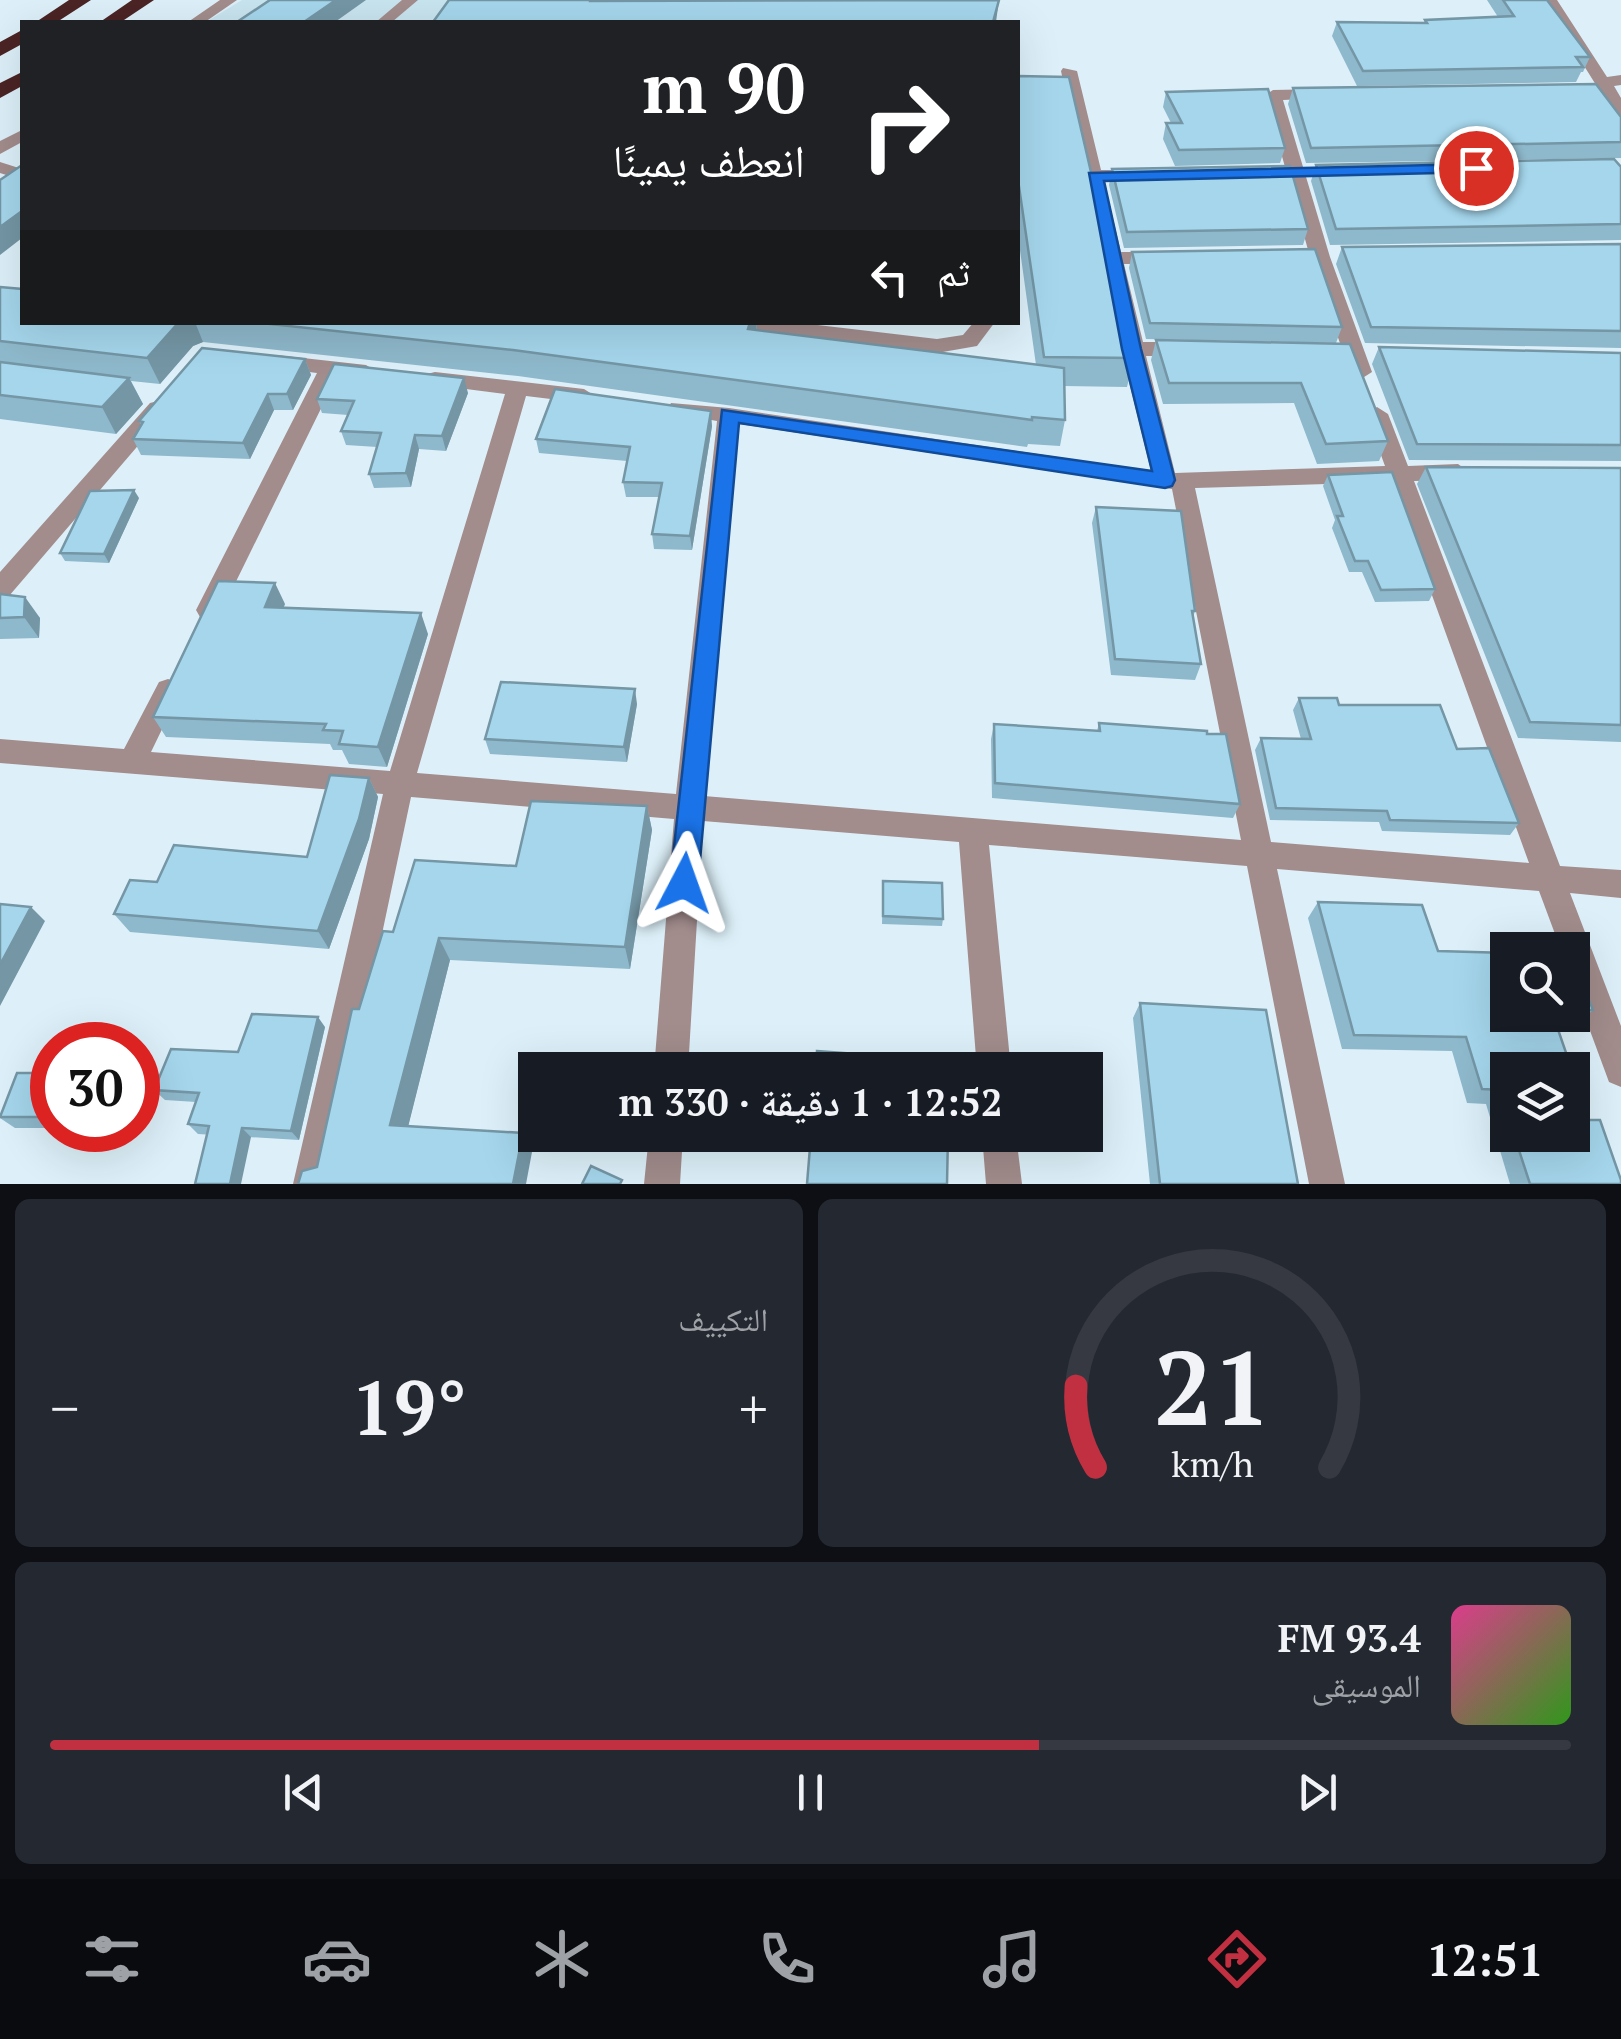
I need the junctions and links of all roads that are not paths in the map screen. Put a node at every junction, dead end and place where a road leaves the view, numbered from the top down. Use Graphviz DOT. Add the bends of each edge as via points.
graph roads {
  1 [pos="82,0"];
  2 [pos="145,0"];
  3 [pos="230,0"];
  4 [pos="412,0"];
  5 [pos="1550,0"];
  6 [pos="48,20"];
  7 [pos="112,20"];
  8 [pos="199,20"];
  9 [pos="386,20"];
  10 [pos="1069,71"];
  11 [pos="1613,85"];
  12 [pos="1547,90"];
  13 [pos="1332,94"];
  14 [pos="1621,111"];
  15 [pos="1154,174"];
  16 [pos="1095,176"];
  17 [pos="1112,258"];
  18 [pos="1188,258"];
  19 [pos="759,325"];
  20 [pos="983,325"];
  21 [pos="1131,349"];
  22 [pos="1205,350"];
  23 [pos="258,360"];
  24 [pos="330,368"];
  25 [pos="518,387"];
  26 [pos="150,393"];
  27 [pos="614,400"];
  28 [pos="653,405"];
  29 [pos="729,415"];
  30 [pos="1399,472"];
  31 [pos="1486,472"];
  32 [pos="1174,481"];
  33 [pos="0,588"];
  34 [pos="195,636"];
  35 [pos="177,672"];
  36 [pos="0,750"];
  37 [pos="132,761"];
  38 [pos="400,783"];
  39 [pos="690,808"];
  40 [pos="973,832"];
  41 [pos="1257,854"];
  42 [pos="1548,878"];
  43 [pos="1621,884"];
  44 [pos="671,1052"];
  45 [pos="992,1052"];
  46 [pos="1621,1070"];
  47 [pos="665,1152"];
  48 [pos="1001,1152"];
  49 [pos="311,1184"];
  50 [pos="662,1184"];
  51 [pos="1004,1184"];
  52 [pos="1327,1184"];
  1 -- 6 [label="highway"];
  2 -- 7 [label="highway"];
  3 -- 8 [label="street"];
  4 -- 9 [label="street"];
  5 -- 11 [label="street"];
  10 -- 16 [label="street"];
  11 -- 12 [label="street"];
  11 -- 14 [label="street"];
  13 -- 30 [label="street" via="1272,95 1320,257"];
  15 -- 16 [label="street"];
  16 -- 17 [label="street"];
  17 -- 18 [label="street"];
  17 -- 21 [label="street"];
  19 -- 20 [label="street" via="937,346 970,342"];
  21 -- 22 [label="street"];
  21 -- 32 [label="street"];
  23 -- 24 [label="street"];
  24 -- 25 [label="street"];
  24 -- 34 [label="street"];
  25 -- 27 [label="street"];
  25 -- 38 [label="street"];
  26 -- 33 [label="street" via="169,396"];
  28 -- 29 [label="street"];
  29 -- 32 [label="street"];
  29 -- 39 [label="street"];
  30 -- 31 [label="street"];
  30 -- 32 [label="street"];
  30 -- 42 [label="street"];
  32 -- 41 [label="street"];
  35 -- 37 [label="street"];
  36 -- 37 [label="street"];
  37 -- 38 [label="street"];
  38 -- 39 [label="street"];
  38 -- 49 [label="street"];
  39 -- 40 [label="street"];
  39 -- 44 [label="street"];
  40 -- 41 [label="street"];
  40 -- 45 [label="street"];
  41 -- 42 [label="street"];
  41 -- 52 [label="street"];
  42 -- 43 [label="street"];
  42 -- 46 [label="street"];
  47 -- 50 [label="street"];
  48 -- 51 [label="street"];
}
